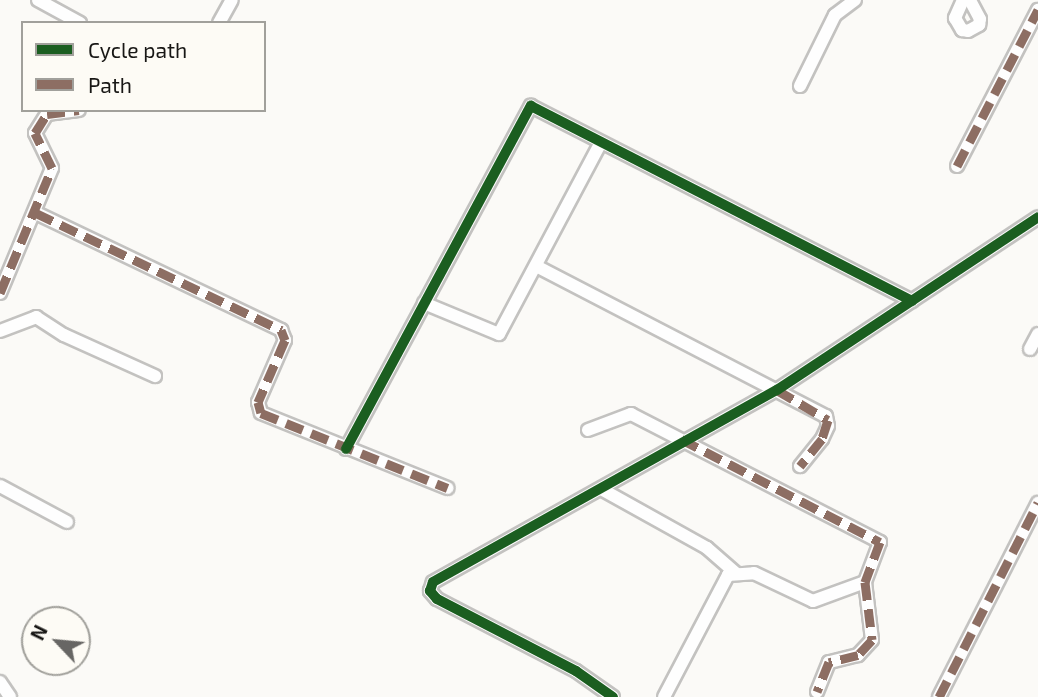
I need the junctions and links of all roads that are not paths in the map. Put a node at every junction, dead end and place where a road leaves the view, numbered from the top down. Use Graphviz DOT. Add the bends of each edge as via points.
graph roads {
  1 [pos="38,0"];
  2 [pos="232,0"];
  3 [pos="855,0"];
  4 [pos="962,0"];
  5 [pos="970,0"];
  6 [pos="1038,10"];
  7 [pos="76,21"];
  8 [pos="220,21"];
  9 [pos="800,86"];
  10 [pos="63,112"];
  11 [pos="601,142"];
  12 [pos="957,166"];
  13 [pos="36,213"];
  14 [pos="1038,217"];
  15 [pos="538,267"];
  16 [pos="0,293"];
  17 [pos="912,301"];
  18 [pos="424,303"];
  19 [pos="0,331"];
  20 [pos="1038,334"];
  21 [pos="1030,349"];
  22 [pos="155,376"];
  23 [pos="777,390"];
  24 [pos="588,429"];
  25 [pos="681,439"];
  26 [pos="346,449"];
  27 [pos="800,466"];
  28 [pos="0,486"];
  29 [pos="448,488"];
  30 [pos="603,491"];
  31 [pos="1036,511"];
  32 [pos="68,522"];
  33 [pos="736,573"];
  34 [pos="865,582"];
  35 [pos="0,682"];
  36 [pos="817,692"];
  37 [pos="10,697"];
  38 [pos="613,697"];
  39 [pos="664,697"];
  40 [pos="939,697"];
  1 -- 7 [label="street"];
  2 -- 8 [label="street"];
  3 -- 9 [label="street" via="835,15"];
  4 -- 5 [label="street" via="956,18 962,30 968,31 980,19"];
  6 -- 12 [label="street"];
  10 -- 13 [label="street" via="47,114 35,133 52,166"];
  11 -- 15 [label="street"];
  11 -- 17 [label="street"];
  11 -- 18 [label="street" via="529,107"];
  13 -- 16 [label="street"];
  13 -- 26 [label="street" via="281,330 285,340 258,401 259,410"];
  14 -- 17 [label="street"];
  15 -- 18 [label="street" via="496,335"];
  15 -- 23 [label="street"];
  17 -- 23 [label="street"];
  18 -- 26 [label="street"];
  19 -- 22 [label="street" via="36,317 64,335"];
  20 -- 21 [label="street"];
  23 -- 25 [label="street"];
  23 -- 27 [label="street" via="828,420 822,439"];
  24 -- 25 [label="street" via="628,413"];
  25 -- 30 [label="street"];
  25 -- 34 [label="street" via="878,540 881,546"];
  26 -- 29 [label="street"];
  28 -- 32 [label="street"];
  30 -- 33 [label="street" via="707,548"];
  30 -- 38 [label="street" via="435,580 430,591 437,599 576,671"];
  31 -- 40 [label="street"];
  33 -- 34 [label="street" via="754,573 813,601"];
  33 -- 39 [label="street" via="719,586"];
  34 -- 36 [label="street" via="872,640 858,654 829,663"];
  35 -- 37 [label="street"];
}
